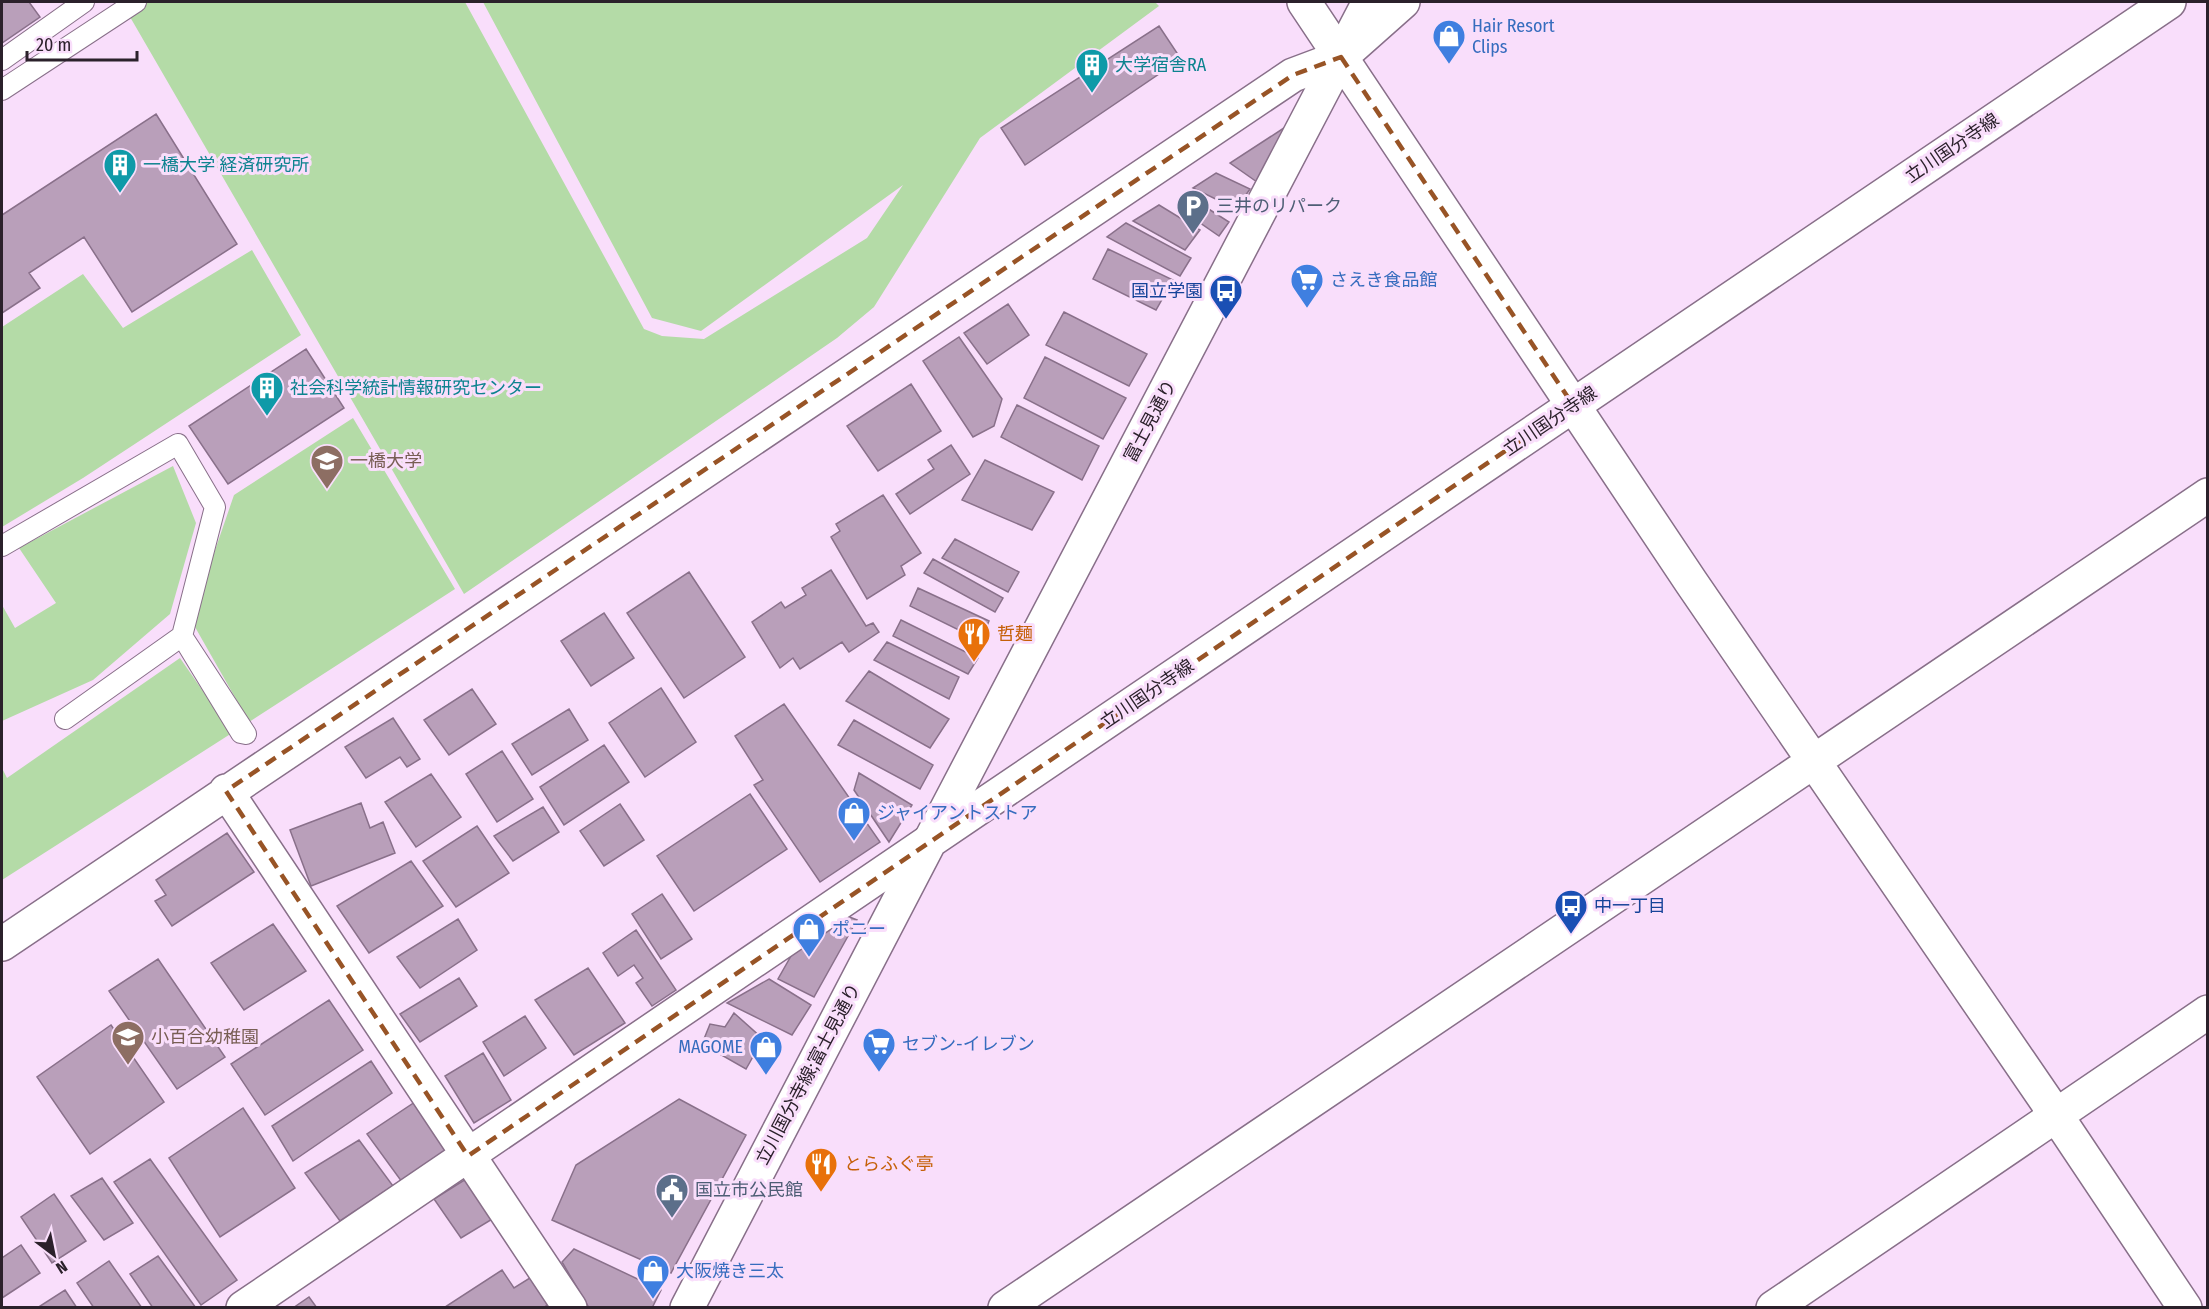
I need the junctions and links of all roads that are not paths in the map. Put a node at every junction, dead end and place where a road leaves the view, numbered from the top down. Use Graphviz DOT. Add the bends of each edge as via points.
graph roads {
  1 [pos="84,2"];
  2 [pos="136,2"];
  3 [pos="1304,2"];
  4 [pos="1369,2"];
  5 [pos="1403,2"];
  6 [pos="2169,2"];
  7 [pos="1341,57"];
  8 [pos="2,60"];
  9 [pos="2,90"];
  10 [pos="1573,405"];
  11 [pos="2208,495"];
  12 [pos="2,546"];
  13 [pos="65,719"];
  14 [pos="1814,761"];
  15 [pos="226,791"];
  16 [pos="930,841"];
  17 [pos="2,944"];
  18 [pos="2208,1012"];
  19 [pos="2056,1115"];
  20 [pos="468,1156"];
  21 [pos="243,1308"];
  22 [pos="570,1308"];
  23 [pos="687,1308"];
  24 [pos="1005,1308"];
  25 [pos="1773,1308"];
  26 [pos="2185,1308"];
  1 -- 8 [label="lane"];
  2 -- 9 [label="lane"];
  3 -- 7 [label="street"];
  4 -- 7 [label="street, 富士見通り"];
  5 -- 7 [label="street"];
  6 -- 10 [label="street, 立川国分寺線"];
  7 -- 10 [label="street"];
  7 -- 15 [label="street" via="1293,75"];
  7 -- 16 [label="street, 富士見通り"];
  10 -- 14 [label="street"];
  10 -- 16 [label="street, 立川国分寺線"];
  11 -- 14 [label="street"];
  12 -- 13 [label="lane" via="178,444 215,507 182,636"];
  14 -- 19 [label="street"];
  14 -- 24 [label="street"];
  15 -- 17 [label="street"];
  15 -- 20 [label="street"];
  16 -- 20 [label="street, 立川国分寺線"];
  16 -- 23 [label="street, 立川国分寺線;富士見通り"];
  18 -- 19 [label="street"];
  19 -- 25 [label="street"];
  19 -- 26 [label="street"];
  20 -- 21 [label="street, 立川国分寺線"];
  20 -- 22 [label="street"];
}
